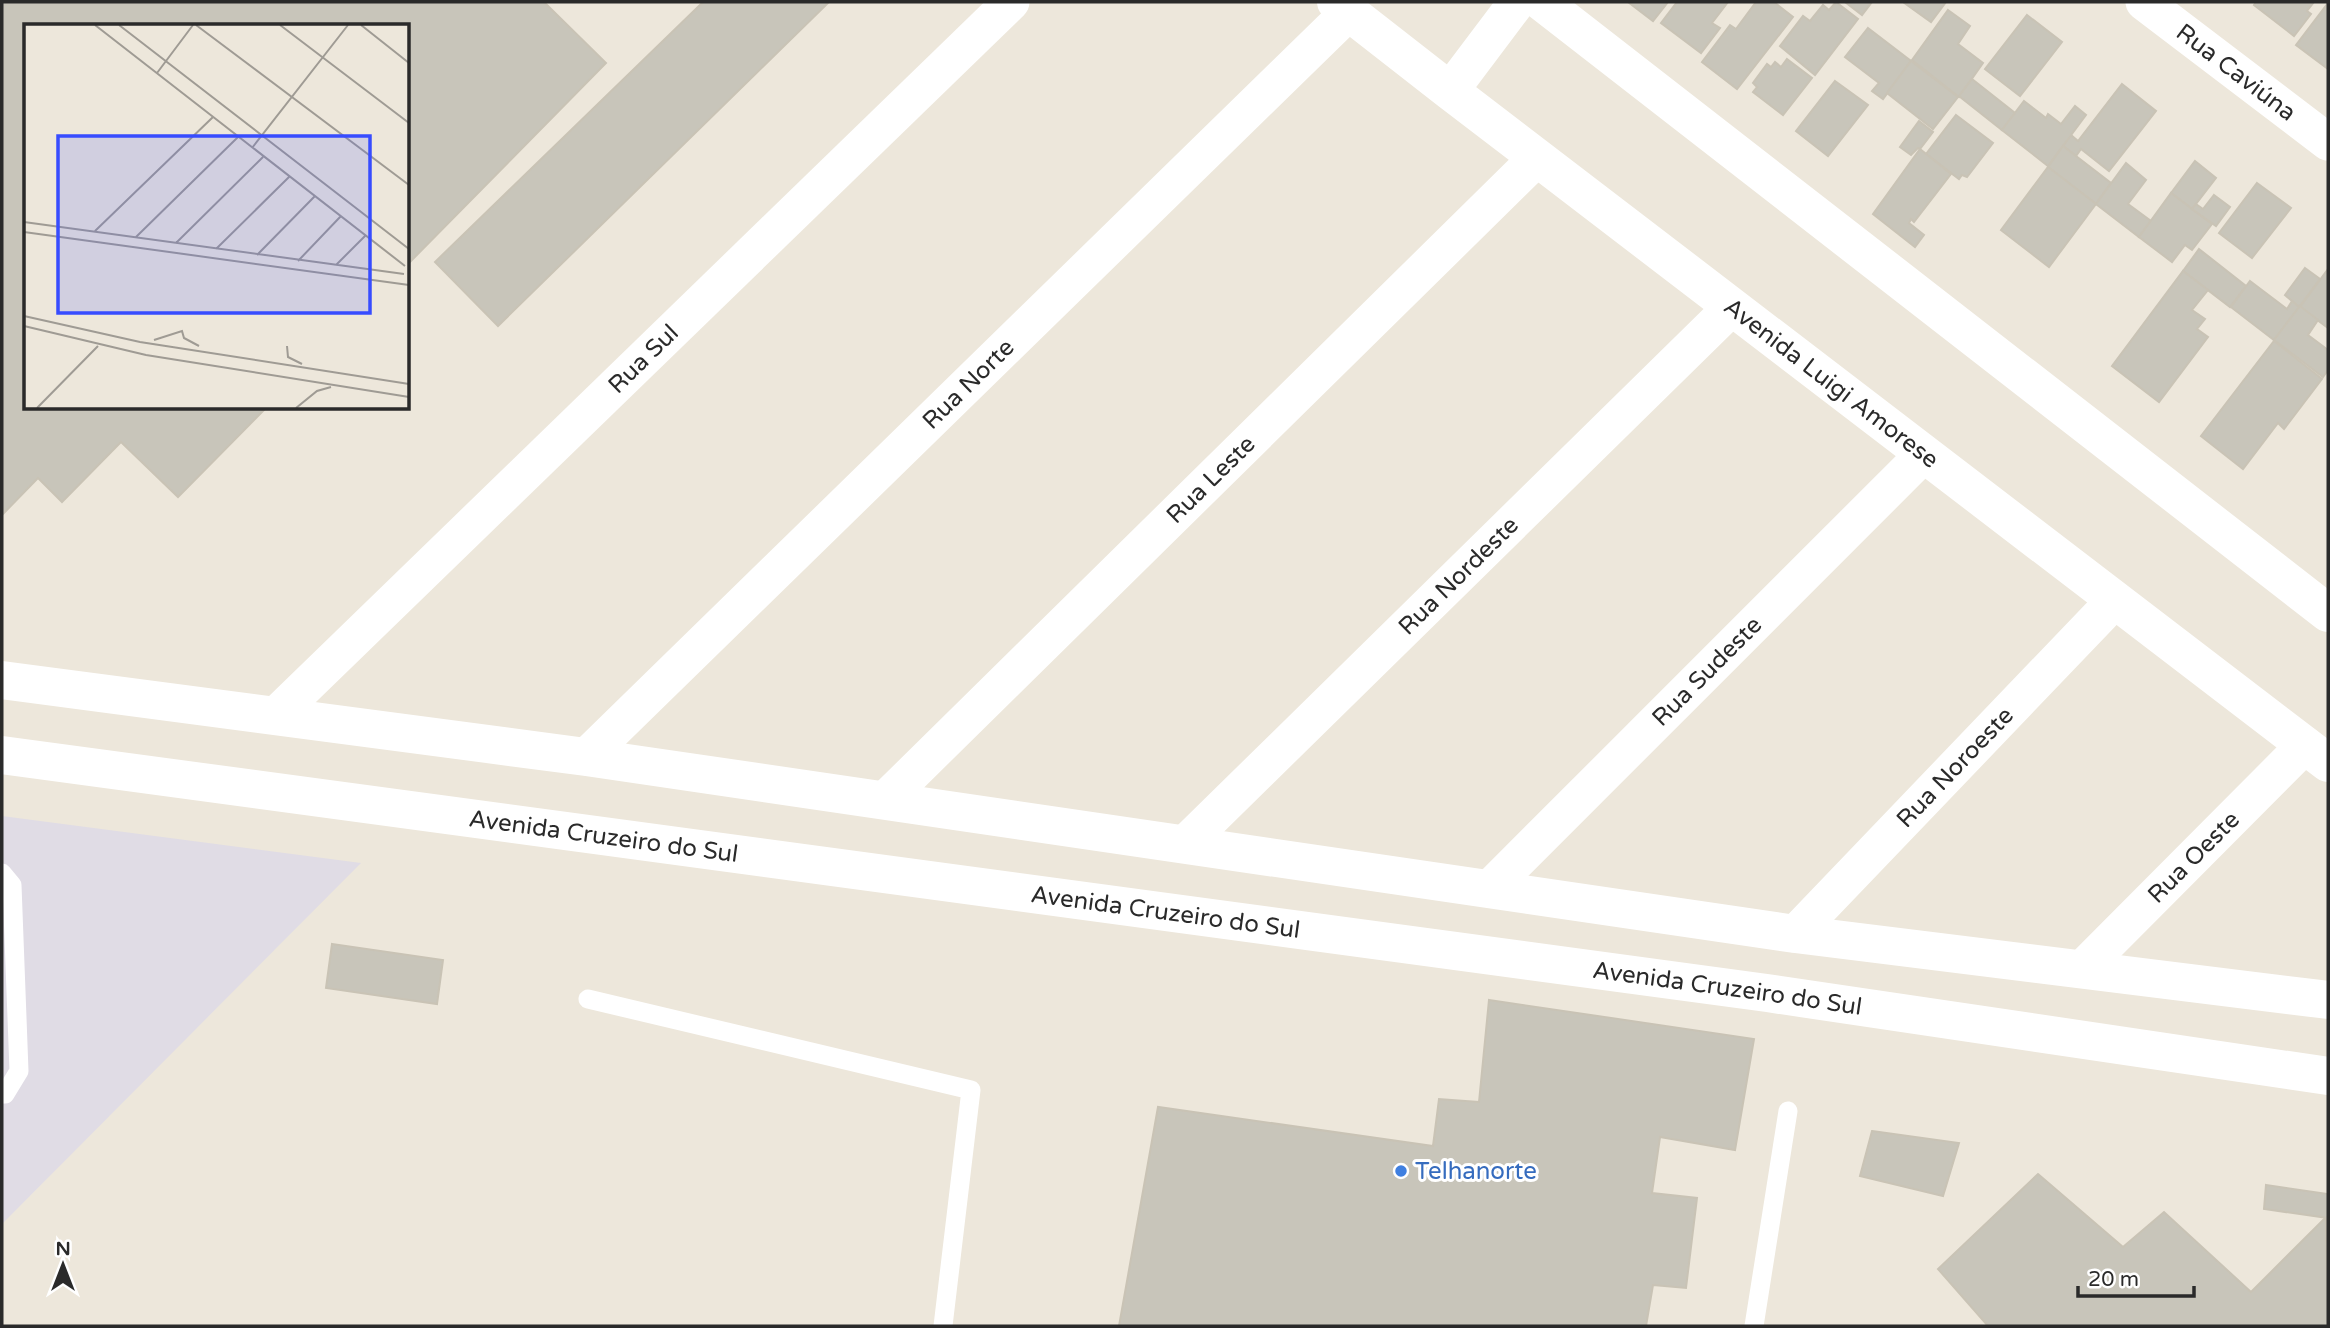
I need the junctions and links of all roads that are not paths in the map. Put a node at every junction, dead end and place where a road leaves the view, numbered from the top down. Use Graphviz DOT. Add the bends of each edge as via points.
graph roads {
  1 [pos="1011,2"];
  2 [pos="1517,2"];
  3 [pos="1542,2"];
  4 [pos="2144,2"];
  5 [pos="1343,7"];
  6 [pos="1450,92"];
  7 [pos="2328,142"];
  8 [pos="1537,158"];
  9 [pos="1732,307"];
  10 [pos="1924,454"];
  11 [pos="2115,600"];
  12 [pos="2328,613"];
  13 [pos="2,680"];
  14 [pos="275,716"];
  15 [pos="2316,754"];
  16 [pos="2,755"];
  17 [pos="586,757"];
  18 [pos="885,800"];
  19 [pos="1185,844"];
  20 [pos="2,873"];
  21 [pos="1489,889"];
  22 [pos="1795,934"];
  23 [pos="2082,969"];
  24 [pos="588,999"];
  25 [pos="2328,1000"];
  26 [pos="2328,1076"];
  27 [pos="2,1094"];
  28 [pos="1788,1111"];
  29 [pos="943,1326"];
  30 [pos="1754,1326"];
  1 -- 14 [label="street, Rua Sul"];
  2 -- 6 [label="street"];
  3 -- 12 [label="street"];
  4 -- 7 [label="street, Rua Caviúna"];
  5 -- 6 [label="street, Avenida Luigi Amorese"];
  5 -- 17 [label="street, Rua Norte"];
  6 -- 8 [label="street, Avenida Luigi Amorese"];
  8 -- 9 [label="street, Avenida Luigi Amorese"];
  8 -- 18 [label="street, Rua Leste"];
  9 -- 10 [label="street, Avenida Luigi Amorese"];
  9 -- 19 [label="street, Rua Nordeste"];
  10 -- 11 [label="street, Avenida Luigi Amorese"];
  10 -- 21 [label="street, Rua Sudeste"];
  11 -- 15 [label="street, Avenida Luigi Amorese"];
  11 -- 22 [label="street, Rua Noroeste"];
  13 -- 14 [label="street"];
  14 -- 17 [label="street"];
  15 -- 23 [label="street, Rua Oeste"];
  16 -- 26 [label="street, Avenida Cruzeiro do Sul" via="1767,993"];
  17 -- 18 [label="street"];
  18 -- 19 [label="street"];
  19 -- 21 [label="street"];
  20 -- 27 [label="lane" via="12,885 19,1071"];
  21 -- 22 [label="street"];
  22 -- 23 [label="street"];
  23 -- 25 [label="street"];
  24 -- 29 [label="lane" via="971,1090"];
  28 -- 30 [label="lane"];
}
